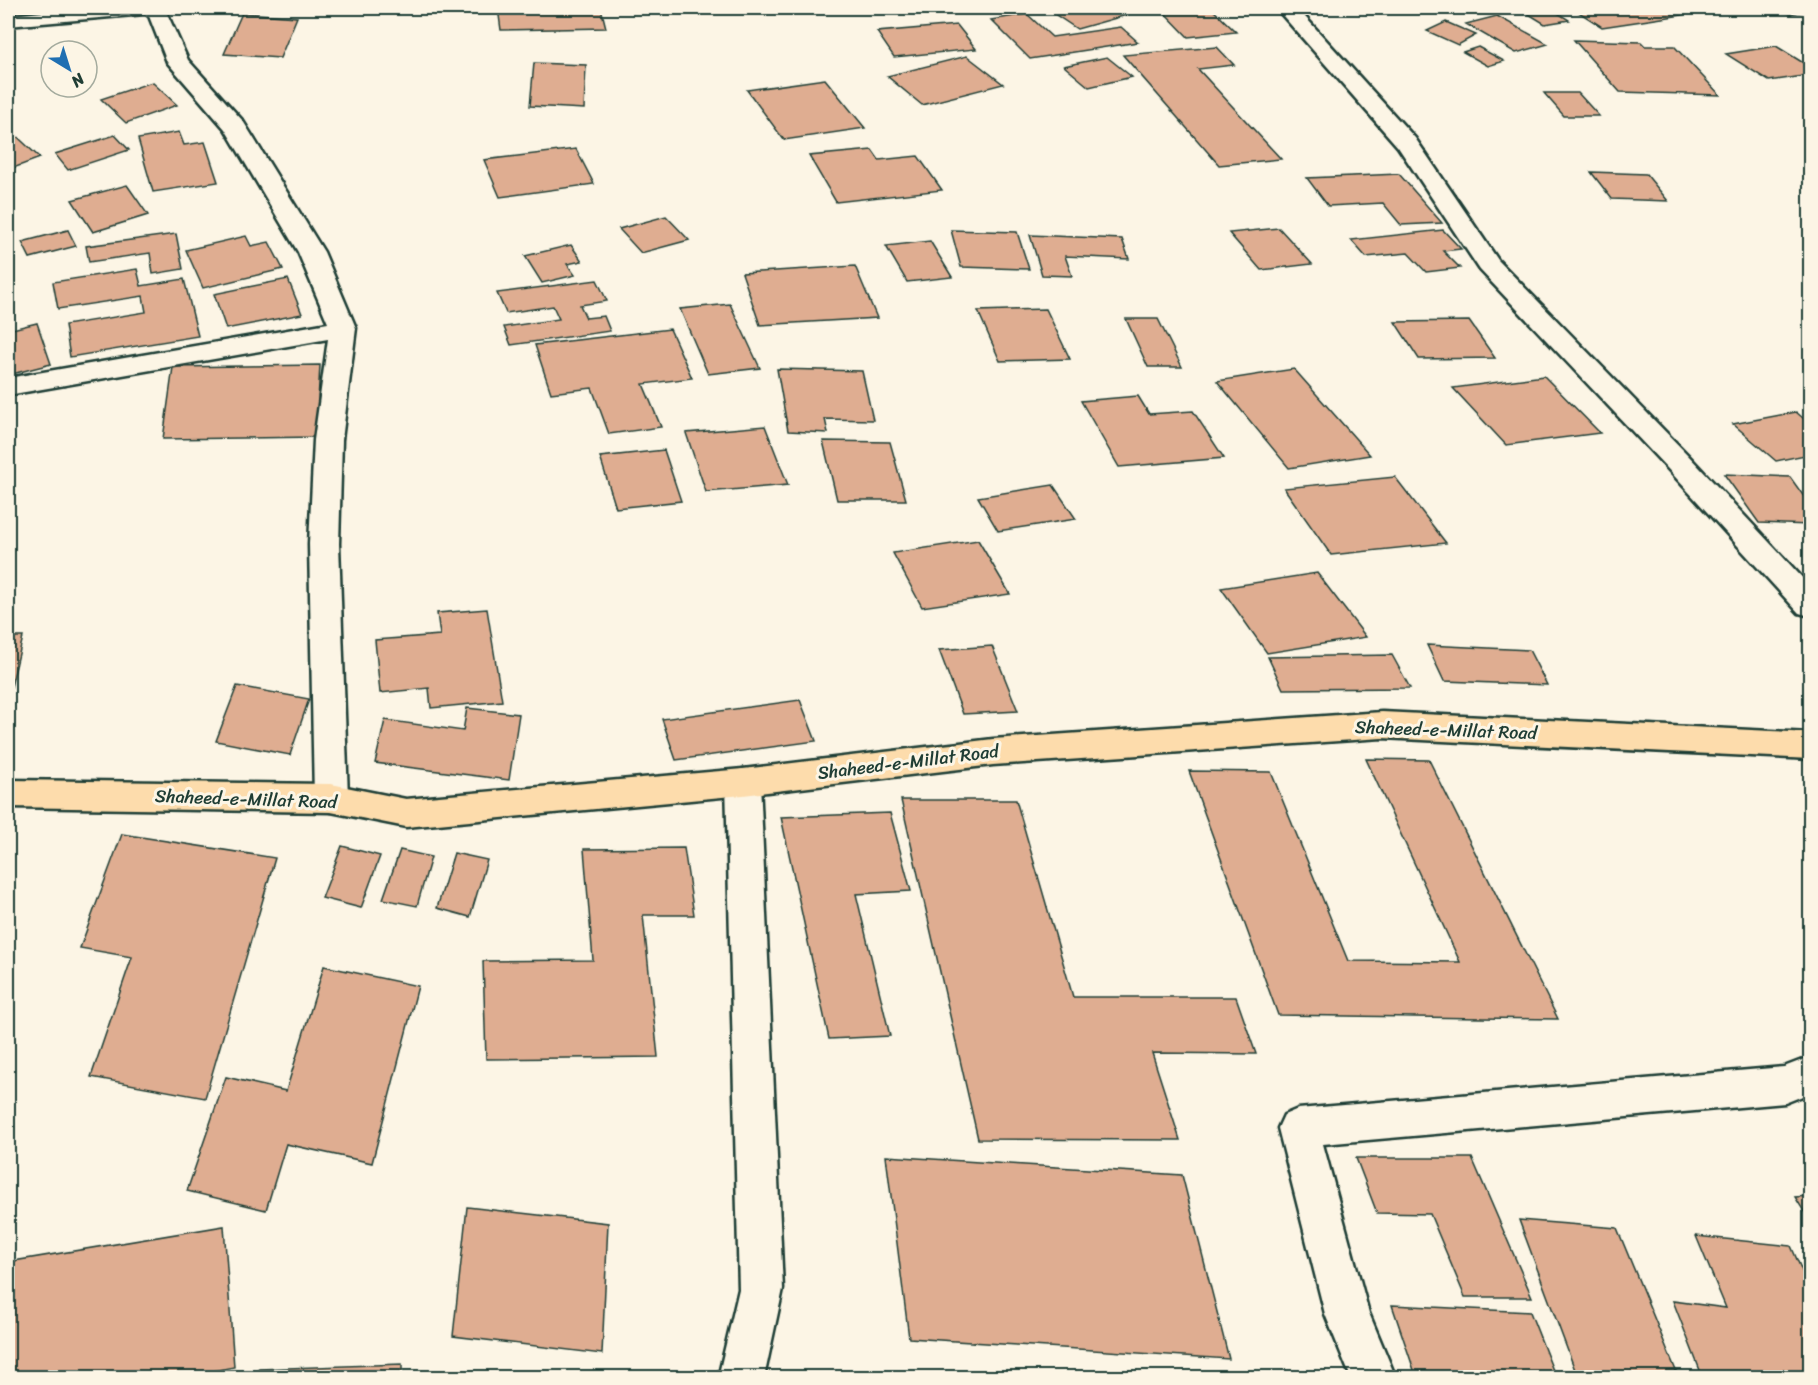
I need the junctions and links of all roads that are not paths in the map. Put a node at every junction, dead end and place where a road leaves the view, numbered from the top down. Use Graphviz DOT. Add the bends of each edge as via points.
graph roads {
  1 [pos="142,8"];
  2 [pos="150,8"];
  3 [pos="1286,8"];
  4 [pos="12,21"];
  5 [pos="343,328"];
  6 [pos="8,387"];
  7 [pos="1810,605"];
  8 [pos="1810,746"];
  9 [pos="743,782"];
  10 [pos="8,794"];
  11 [pos="331,798"];
  12 [pos="1810,1075"];
  13 [pos="741,1377"];
  14 [pos="1374,1377"];
  1 -- 4 [label="street"];
  2 -- 5 [label="street" via="158,13 178,62 236,126 311,252"];
  3 -- 7 [label="street" via="1407,143 1490,265"];
  5 -- 6 [label="street"];
  5 -- 11 [label="street" via="328,440 324,544"];
  8 -- 9 [label="main road, Shaheed-e-Millat Road" via="1382,725 993,752"];
  9 -- 11 [label="main road, Shaheed-e-Millat Road" via="406,813"];
  9 -- 13 [label="street" via="761,1288"];
  10 -- 11 [label="main road, Shaheed-e-Millat Road"];
  12 -- 14 [label="street" via="1785,1085 1298,1128 1347,1314"];
}
